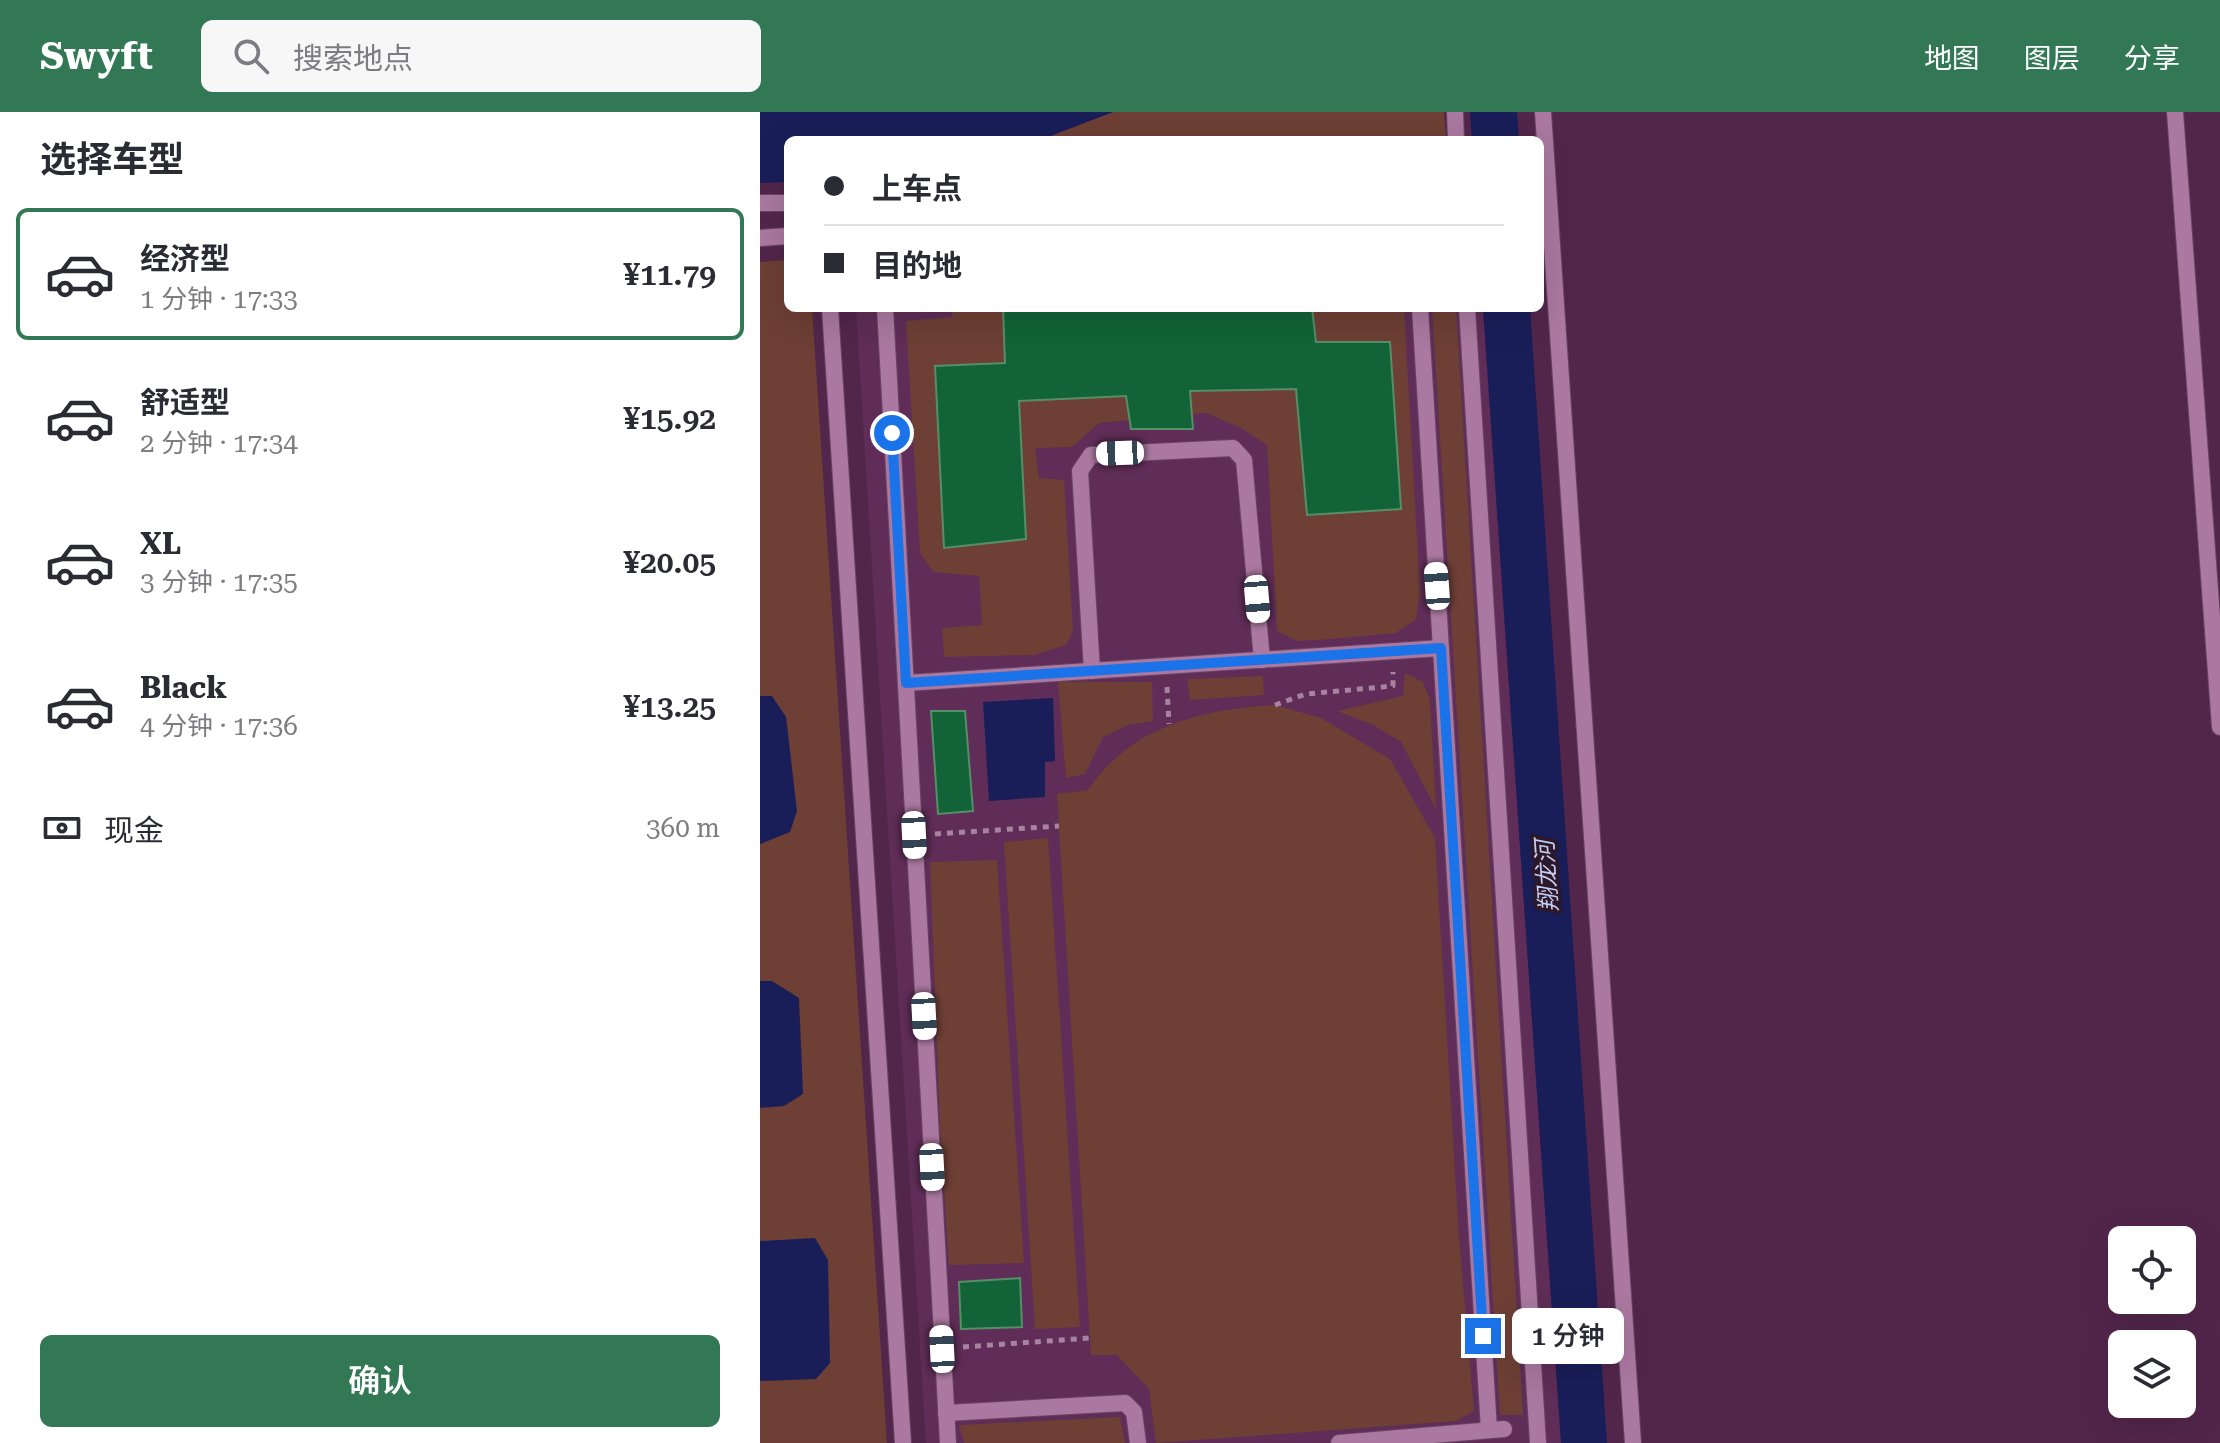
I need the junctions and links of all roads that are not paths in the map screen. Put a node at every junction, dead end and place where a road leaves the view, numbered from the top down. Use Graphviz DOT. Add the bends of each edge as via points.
graph roads {
  1 [pos="1455,112"];
  2 [pos="1543,112"];
  3 [pos="2175,112"];
  4 [pos="1456,136"];
  5 [pos="760,203"];
  6 [pos="784,203"];
  7 [pos="784,236"];
  8 [pos="760,238"];
  9 [pos="830,312"];
  10 [pos="885,312"];
  11 [pos="1420,312"];
  12 [pos="1467,312"];
  13 [pos="1441,648"];
  14 [pos="1262,660"];
  15 [pos="1092,671"];
  16 [pos="906,683"];
  17 [pos="2220,727"];
  18 [pos="946,1413"];
  19 [pos="903,1443"];
  20 [pos="948,1443"];
  21 [pos="1138,1443"];
  22 [pos="1339,1443"];
  23 [pos="1538,1443"];
  24 [pos="1633,1443"];
  1 -- 4 [label="street"];
  2 -- 24 [label="street"];
  3 -- 17 [label="street"];
  5 -- 6 [label="street"];
  7 -- 8 [label="street"];
  9 -- 19 [label="street"];
  10 -- 16 [label="street"];
  11 -- 13 [label="street"];
  12 -- 23 [label="street"];
  13 -- 14 [label="street"];
  13 -- 22 [label="street" via="1496,1430"];
  14 -- 15 [label="street"];
  14 -- 15 [label="street" via="1244,460 1233,448 1091,455 1080,471"];
  15 -- 16 [label="street"];
  16 -- 18 [label="street"];
  18 -- 20 [label="street"];
  18 -- 21 [label="street" via="1125,1403 1134,1412"];
}
